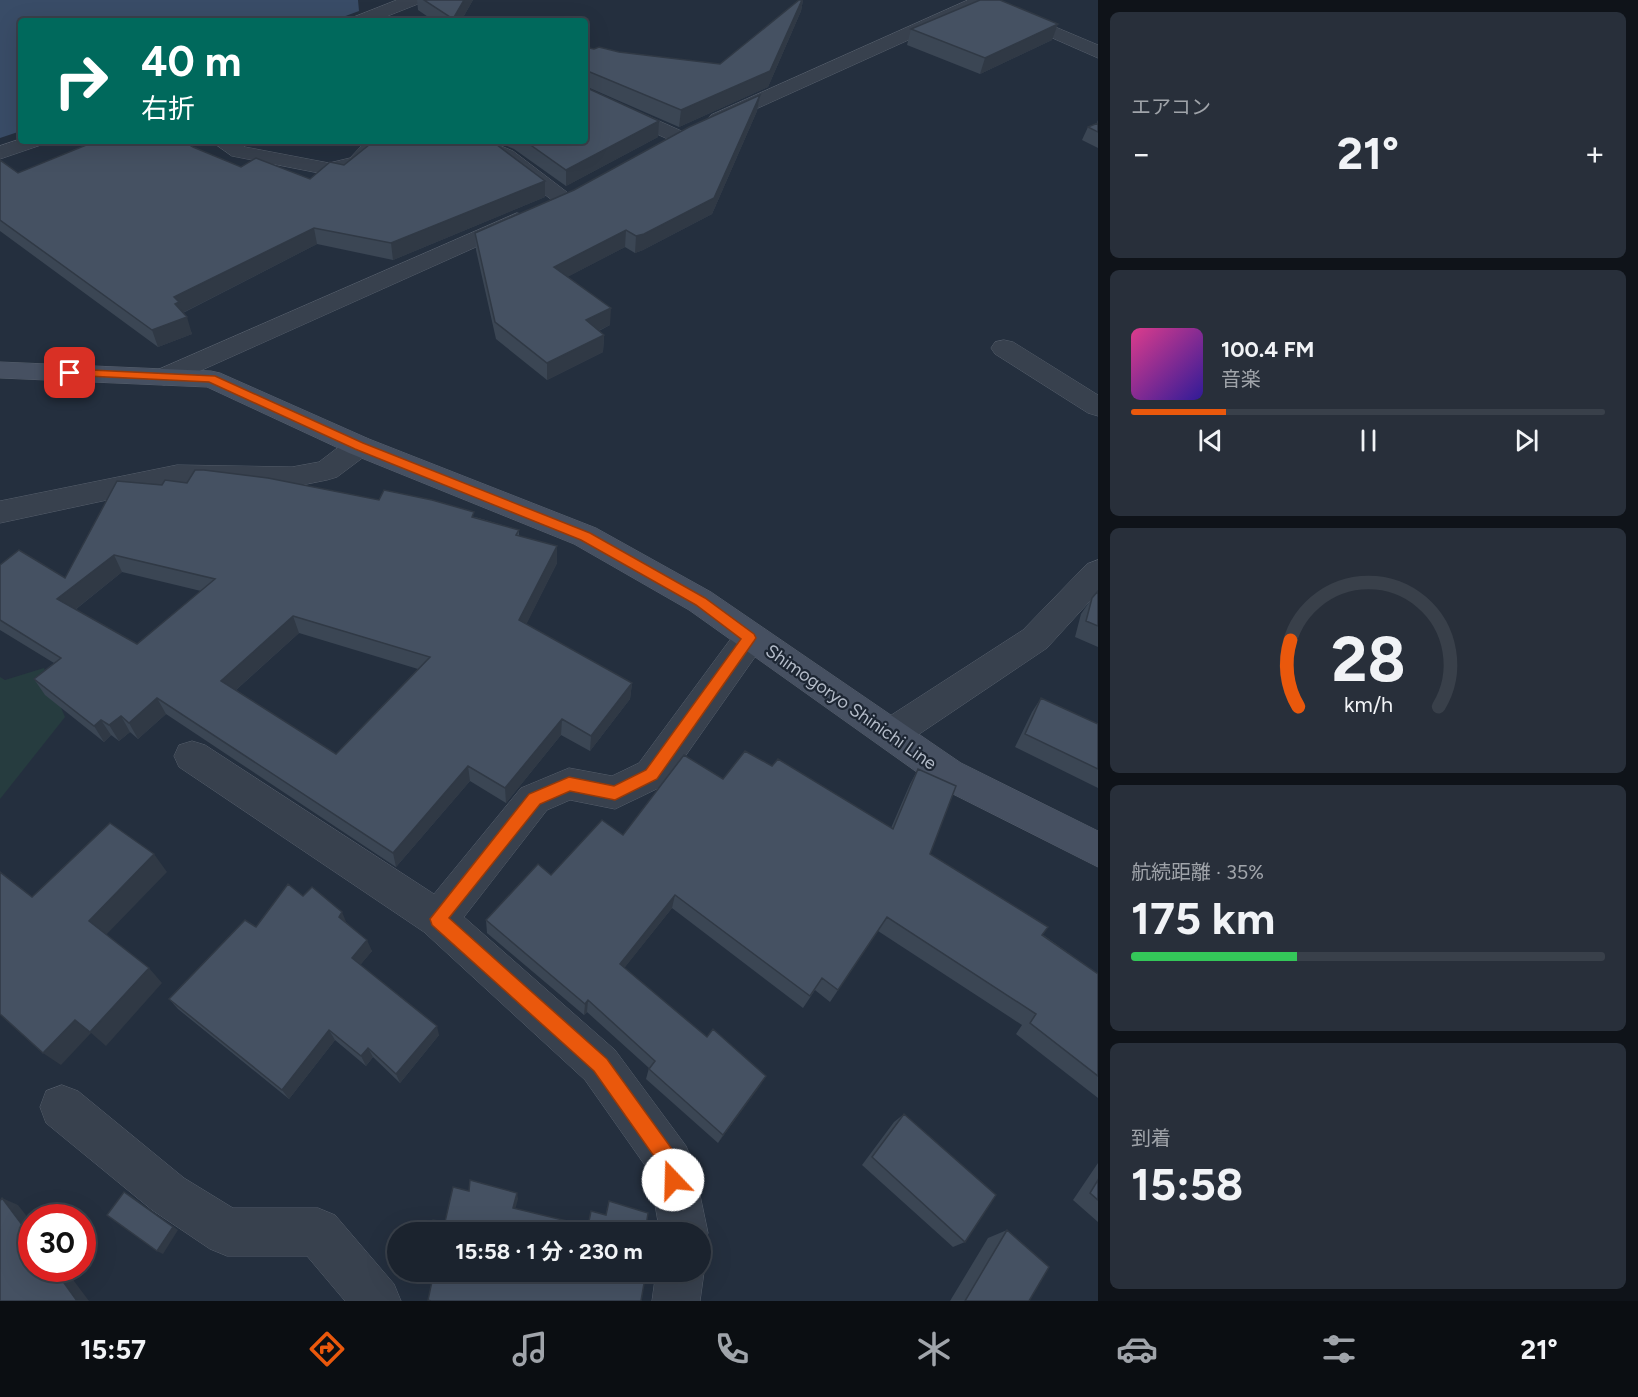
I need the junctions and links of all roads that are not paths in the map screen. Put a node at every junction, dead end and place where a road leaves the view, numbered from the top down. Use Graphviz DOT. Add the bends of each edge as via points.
graph roads {
  1 [pos="982,0"];
  2 [pos="413,8"];
  3 [pos="368,18"];
  4 [pos="1098,52"];
  5 [pos="588,95"];
  6 [pos="679,137"];
  7 [pos="25,144"];
  8 [pos="226,144"];
  9 [pos="375,144"];
  10 [pos="478,144"];
  11 [pos="658,148"];
  12 [pos="0,153"];
  13 [pos="585,188"];
  14 [pos="565,199"];
  15 [pos="1004,348"];
  16 [pos="0,370"];
  17 [pos="164,377"];
  18 [pos="1098,407"];
  19 [pos="359,446"];
  20 [pos="0,512"];
  21 [pos="1098,572"];
  22 [pos="750,638"];
  23 [pos="891,734"];
  24 [pos="192,756"];
  25 [pos="1098,850"];
  26 [pos="438,919"];
  27 [pos="62,1107"];
  28 [pos="682,1222"];
  29 [pos="679,1282"];
  30 [pos="377,1301"];
  31 [pos="676,1301"];
  1 -- 4 [label="street"];
  1 -- 6 [label="street"];
  2 -- 3 [label="street" via="395,8"];
  5 -- 6 [label="street"];
  6 -- 11 [label="street"];
  7 -- 12 [label="street"];
  8 -- 9 [label="street" via="239,152 329,169 357,162"];
  10 -- 14 [label="street" via="506,155"];
  13 -- 14 [label="street"];
  14 -- 17 [label="street"];
  15 -- 18 [label="street"];
  16 -- 17 [label="main road, Shimogoryo Shinichi Line"];
  17 -- 19 [label="main road, Shimogoryo Shinichi Line" via="211,379"];
  19 -- 20 [label="street" via="327,470 292,477 177,475"];
  19 -- 22 [label="main road, Shimogoryo Shinichi Line" via="585,536 700,601"];
  21 -- 23 [label="street" via="1035,639"];
  22 -- 23 [label="main road, Shimogoryo Shinichi Line"];
  22 -- 26 [label="street" via="652,774 615,793 569,784 534,799"];
  23 -- 25 [label="main road, Shimogoryo Shinichi Line" via="948,774"];
  24 -- 26 [label="street"];
  26 -- 28 [label="street" via="600,1065 670,1162"];
  27 -- 30 [label="street" via="168,1194 227,1232 318,1232"];
  29 -- 31 [label="street"];
}
